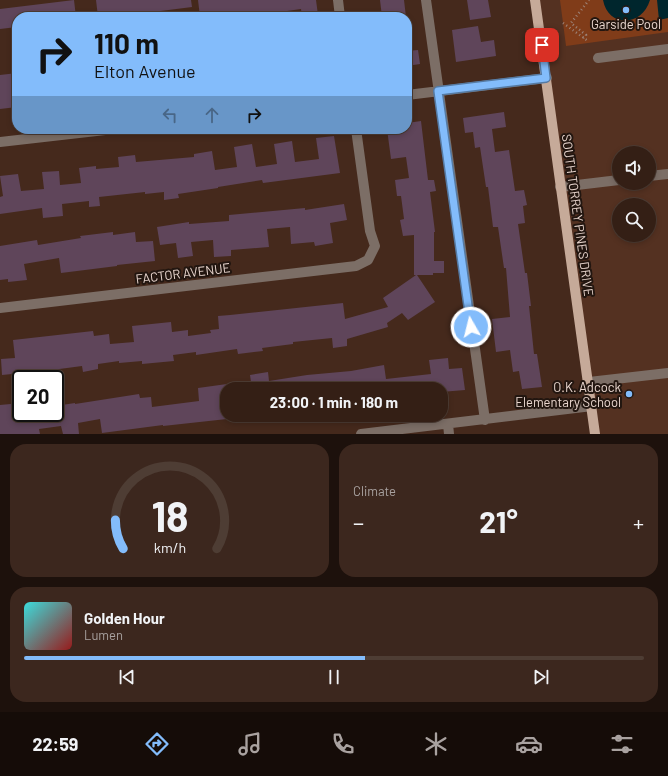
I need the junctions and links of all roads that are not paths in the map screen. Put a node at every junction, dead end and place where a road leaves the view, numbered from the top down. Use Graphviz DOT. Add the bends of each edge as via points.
graph roads {
  1 [pos="338,0"];
  2 [pos="426,0"];
  3 [pos="536,0"];
  4 [pos="339,12"];
  5 [pos="668,49"];
  6 [pos="598,58"];
  7 [pos="546,78"];
  8 [pos="438,91"];
  9 [pos="412,94"];
  10 [pos="70,134"];
  11 [pos="357,134"];
  12 [pos="0,142"];
  13 [pos="668,174"];
  14 [pos="656,175"];
  15 [pos="612,181"];
  16 [pos="560,187"];
  17 [pos="0,308"];
  18 [pos="668,373"];
  19 [pos="589,382"];
  20 [pos="592,406"];
  21 [pos="485,420"];
  22 [pos="449,429"];
  23 [pos="361,434"];
  24 [pos="595,434"];
  1 -- 4 [label="street"];
  2 -- 8 [label="street"];
  3 -- 7 [label="main road, SOUTH TORREY PINES DRIVE"];
  5 -- 6 [label="street"];
  7 -- 8 [label="street"];
  7 -- 16 [label="main road, SOUTH TORREY PINES DRIVE"];
  8 -- 9 [label="street"];
  8 -- 21 [label="street"];
  10 -- 12 [label="street"];
  11 -- 17 [label="street, FACTOR AVENUE" via="370,231 375,246 368,260 356,266"];
  13 -- 14 [label="street"];
  15 -- 16 [label="street"];
  16 -- 19 [label="main road, SOUTH TORREY PINES DRIVE"];
  18 -- 19 [label="street"];
  19 -- 20 [label="main road, SOUTH TORREY PINES DRIVE"];
  20 -- 21 [label="street"];
  20 -- 24 [label="main road, SOUTH TORREY PINES DRIVE"];
  21 -- 22 [label="street"];
  22 -- 23 [label="street"];
}
